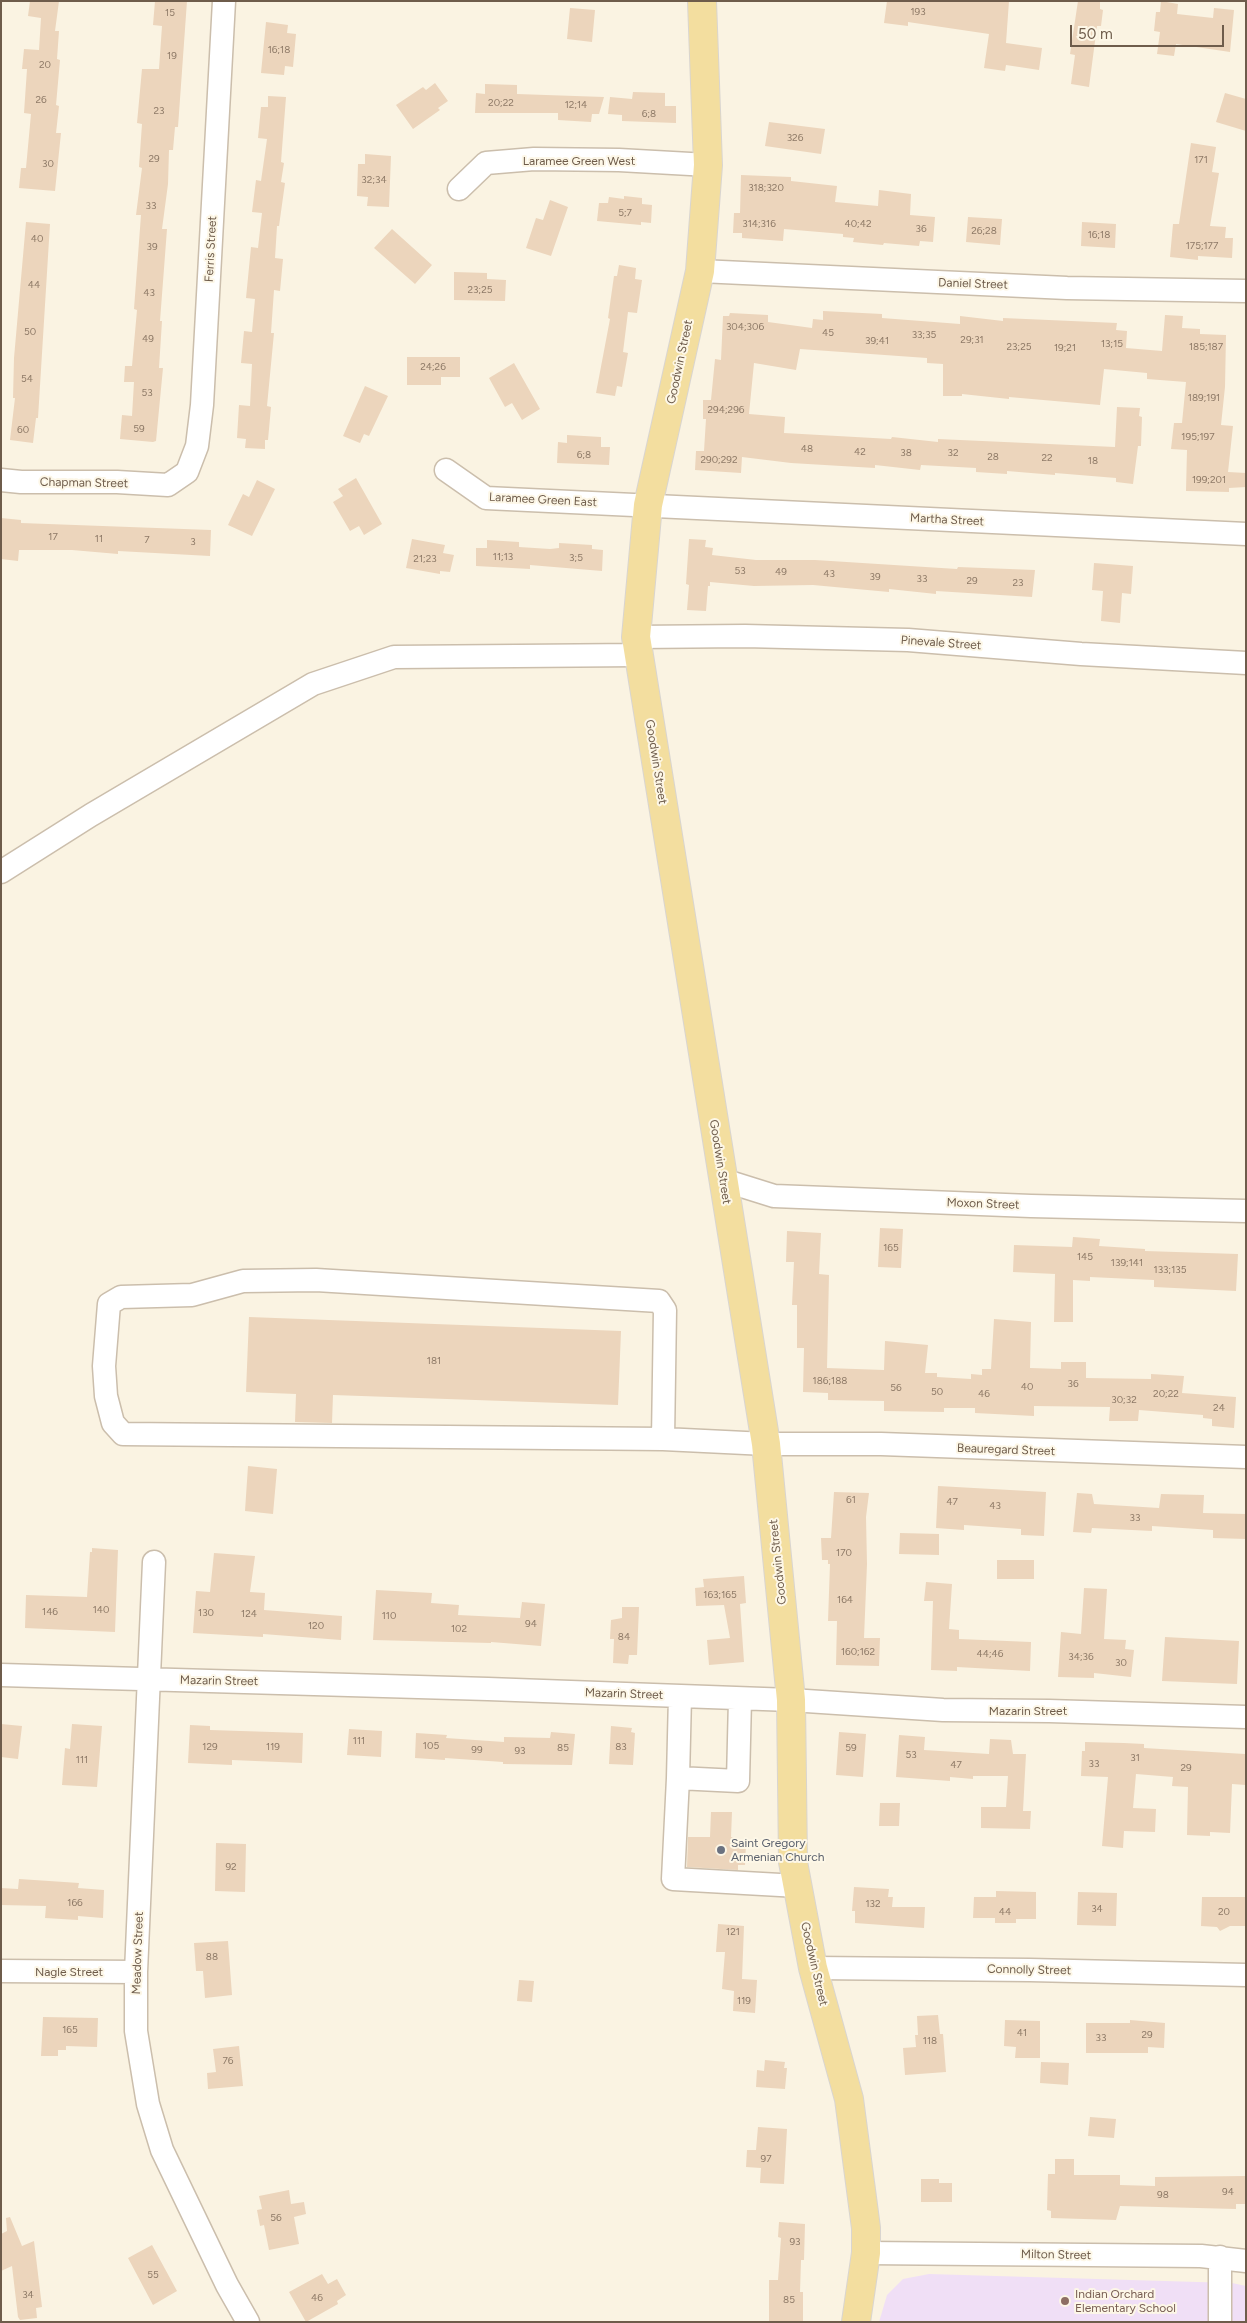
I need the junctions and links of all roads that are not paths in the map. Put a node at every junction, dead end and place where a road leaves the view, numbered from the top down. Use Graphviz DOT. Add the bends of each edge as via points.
graph roads {
  1 [pos="224,1"];
  2 [pos="702,1"];
  3 [pos="708,165"];
  4 [pos="460,189"];
  5 [pos="700,271"];
  6 [pos="1246,291"];
  7 [pos="446,470"];
  8 [pos="1,480"];
  9 [pos="168,485"];
  10 [pos="648,506"];
  11 [pos="1246,534"];
  12 [pos="638,646"];
  13 [pos="1246,663"];
  14 [pos="1,872"];
  15 [pos="723,1180"];
  16 [pos="1246,1211"];
  17 [pos="664,1439"];
  18 [pos="766,1444"];
  19 [pos="1246,1457"];
  20 [pos="154,1562"];
  21 [pos="1,1675"];
  22 [pos="149,1680"];
  23 [pos="680,1696"];
  24 [pos="740,1699"];
  25 [pos="791,1700"];
  26 [pos="1246,1717"];
  27 [pos="678,1778"];
  28 [pos="798,1886"];
  29 [pos="813,1968"];
  30 [pos="1,1971"];
  31 [pos="136,1972"];
  32 [pos="1246,1975"];
  33 [pos="866,2253"];
  34 [pos="1220,2257"];
  35 [pos="1246,2261"];
  36 [pos="248,2322"];
  37 [pos="856,2322"];
  38 [pos="1220,2322"];
  1 -- 9 [label="street, Ferris Street" via="197,446 187,472"];
  2 -- 3 [label="main road, Goodwin Street"];
  3 -- 4 [label="street, Laramee Green West" via="610,160 486,163"];
  3 -- 5 [label="main road, Goodwin Street"];
  5 -- 6 [label="street, Daniel Street" via="1067,288"];
  5 -- 10 [label="main road, Goodwin Street"];
  7 -- 10 [label="street, Laramee Green East" via="486,498"];
  8 -- 9 [label="street, Chapman Street"];
  10 -- 11 [label="street, Martha Street"];
  10 -- 12 [label="main road, Goodwin Street"];
  12 -- 13 [label="street, Pinevale Street" via="745,636 908,640"];
  12 -- 14 [label="street, Pinevale Street" via="394,657 313,684"];
  12 -- 15 [label="main road, Goodwin Street"];
  15 -- 16 [label="street, Moxon Street" via="774,1196"];
  15 -- 18 [label="main road, Goodwin Street"];
  17 -- 17 [label="street, Beauregard Street" via="123,1434 113,1423 106,1396 104,1366 109,1304 121,1297 192,1295 243,1281 316,1280 659,1301 665,1310"];
  17 -- 18 [label="street, Beauregard Street"];
  18 -- 19 [label="street, Beauregard Street" via="881,1444"];
  18 -- 25 [label="main road, Goodwin Street"];
  20 -- 22 [label="street, Meadow Street"];
  21 -- 22 [label="street, Mazarin Street"];
  22 -- 23 [label="street, Mazarin Street"];
  22 -- 31 [label="street, Meadow Street"];
  23 -- 24 [label="street, Mazarin Street"];
  23 -- 27 [label="street"];
  24 -- 25 [label="street, Mazarin Street"];
  24 -- 27 [label="street" via="738,1781"];
  25 -- 26 [label="street, Mazarin Street" via="943,1710"];
  25 -- 28 [label="main road, Goodwin Street" via="793,1862"];
  27 -- 28 [label="street" via="673,1879"];
  28 -- 29 [label="main road, Goodwin Street"];
  29 -- 32 [label="street, Connolly Street"];
  29 -- 33 [label="main road, Goodwin Street" via="850,2099 866,2228"];
  30 -- 31 [label="street, Nagle Street"];
  31 -- 36 [label="street, Meadow Street" via="136,2031 148,2104 162,2150"];
  33 -- 34 [label="street, Milton Street"];
  33 -- 37 [label="main road, Goodwin Street"];
  34 -- 35 [label="street, Milton Street"];
  34 -- 38 [label="street"];
}
